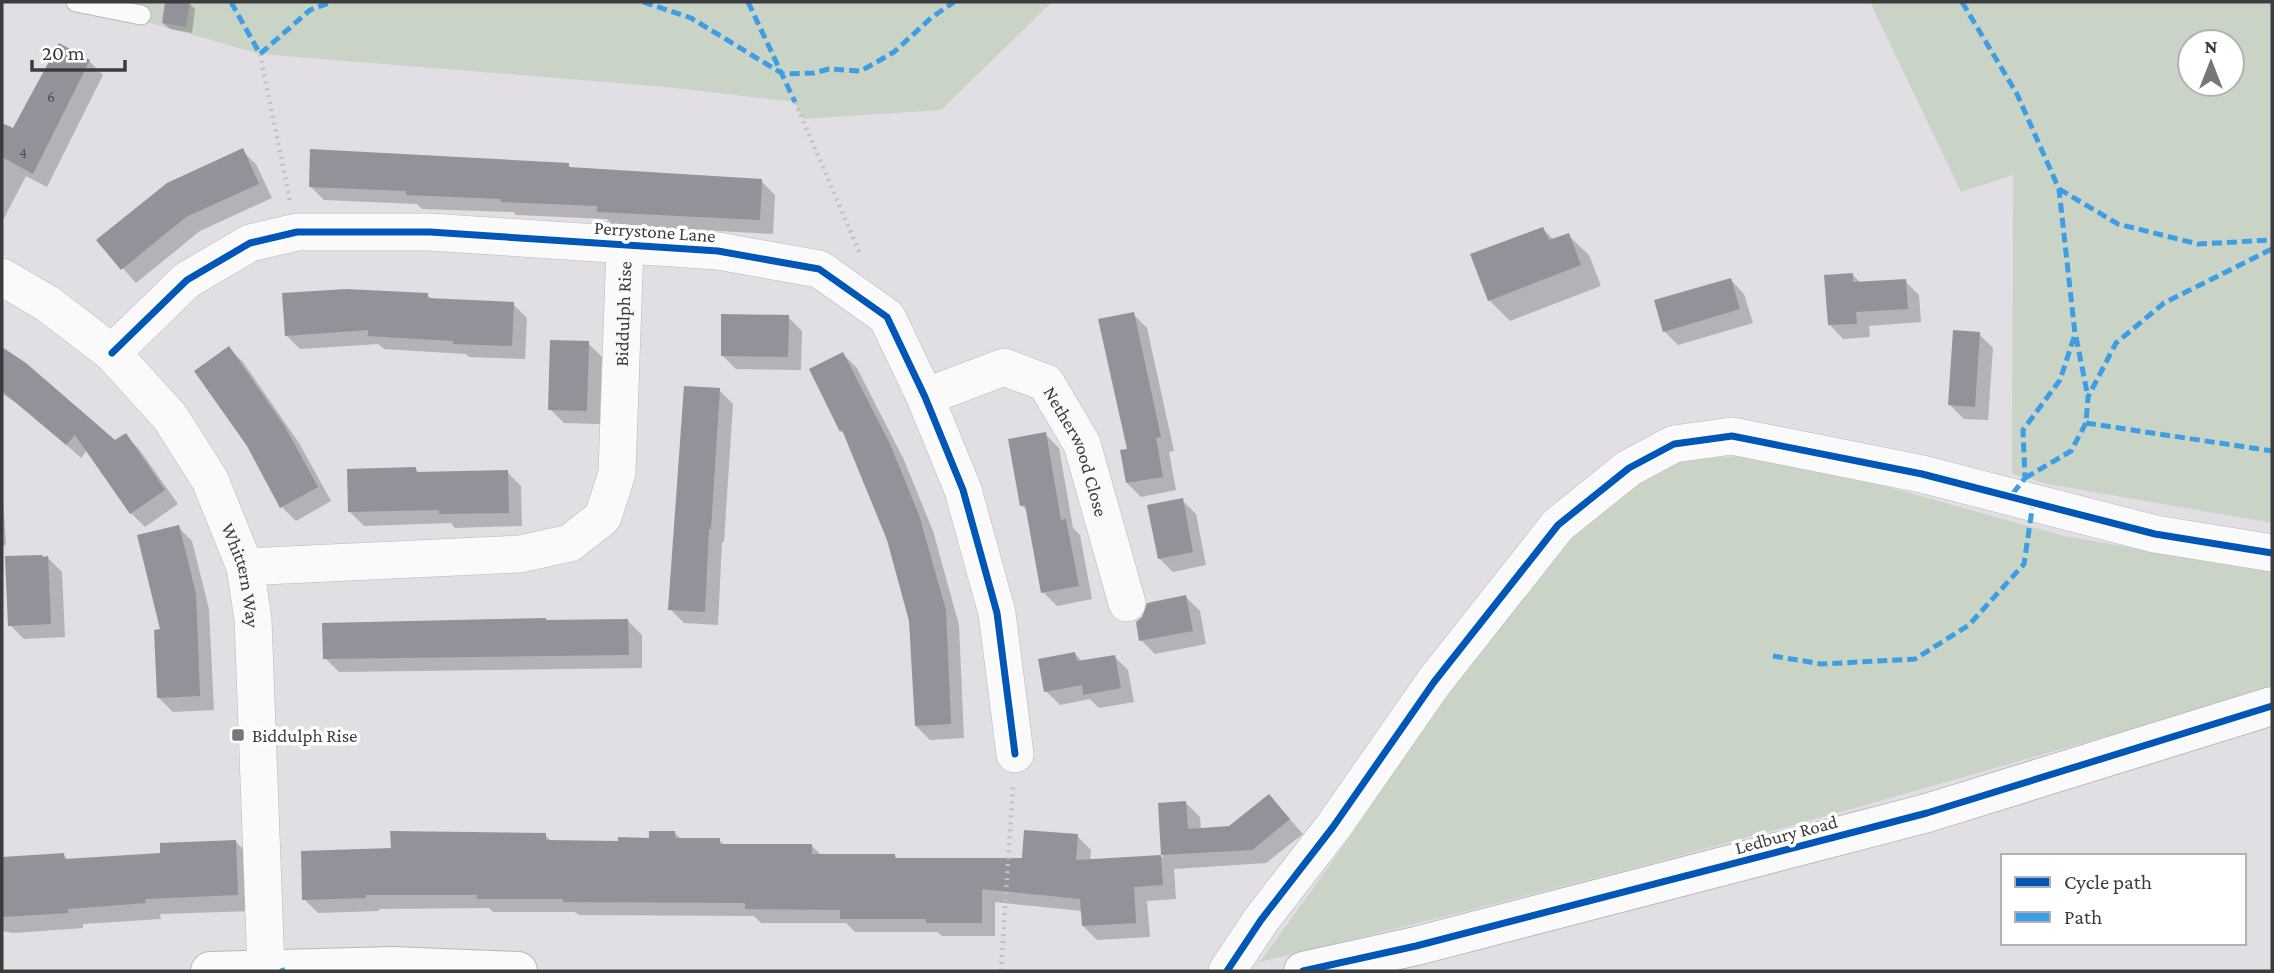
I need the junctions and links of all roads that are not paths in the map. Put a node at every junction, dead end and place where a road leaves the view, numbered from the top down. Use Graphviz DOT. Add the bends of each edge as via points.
graph roads {
  1 [pos="76,2"];
  2 [pos="141,15"];
  3 [pos="625,245"];
  4 [pos="2,277"];
  5 [pos="112,353"];
  6 [pos="925,397"];
  7 [pos="2272,553"];
  8 [pos="245,567"];
  9 [pos="1127,603"];
  10 [pos="2272,706"];
  11 [pos="1015,754"];
  12 [pos="266,968"];
  13 [pos="210,971"];
  14 [pos="518,971"];
  15 [pos="1227,971"];
  16 [pos="1303,971"];
  1 -- 2 [label="lane"];
  3 -- 5 [label="street, Perrystone Lane" via="430,232 297,232 250,243 187,280"];
  3 -- 6 [label="street, Perrystone Lane" via="718,251 819,270 887,317"];
  3 -- 8 [label="street, Biddulph Rise" via="617,473 603,517 570,543 520,554"];
  4 -- 5 [label="street, Whittern Way" via="48,303"];
  5 -- 8 [label="street, Whittern Way" via="170,417 210,480"];
  6 -- 9 [label="street, Netherwood Close" via="1004,367 1046,383 1082,444"];
  6 -- 11 [label="street, Perrystone Lane" via="963,490 996,613"];
  7 -- 15 [label="street" via="2155,534 1922,474 1732,436 1674,444 1629,468 1558,525 1434,682"];
  8 -- 12 [label="street, Whittern Way" via="253,619"];
  10 -- 16 [label="highway, Ledbury Road" via="1927,813 1429,943"];
  12 -- 13 [label="highway"];
  12 -- 14 [label="highway" via="411,966"];
}
